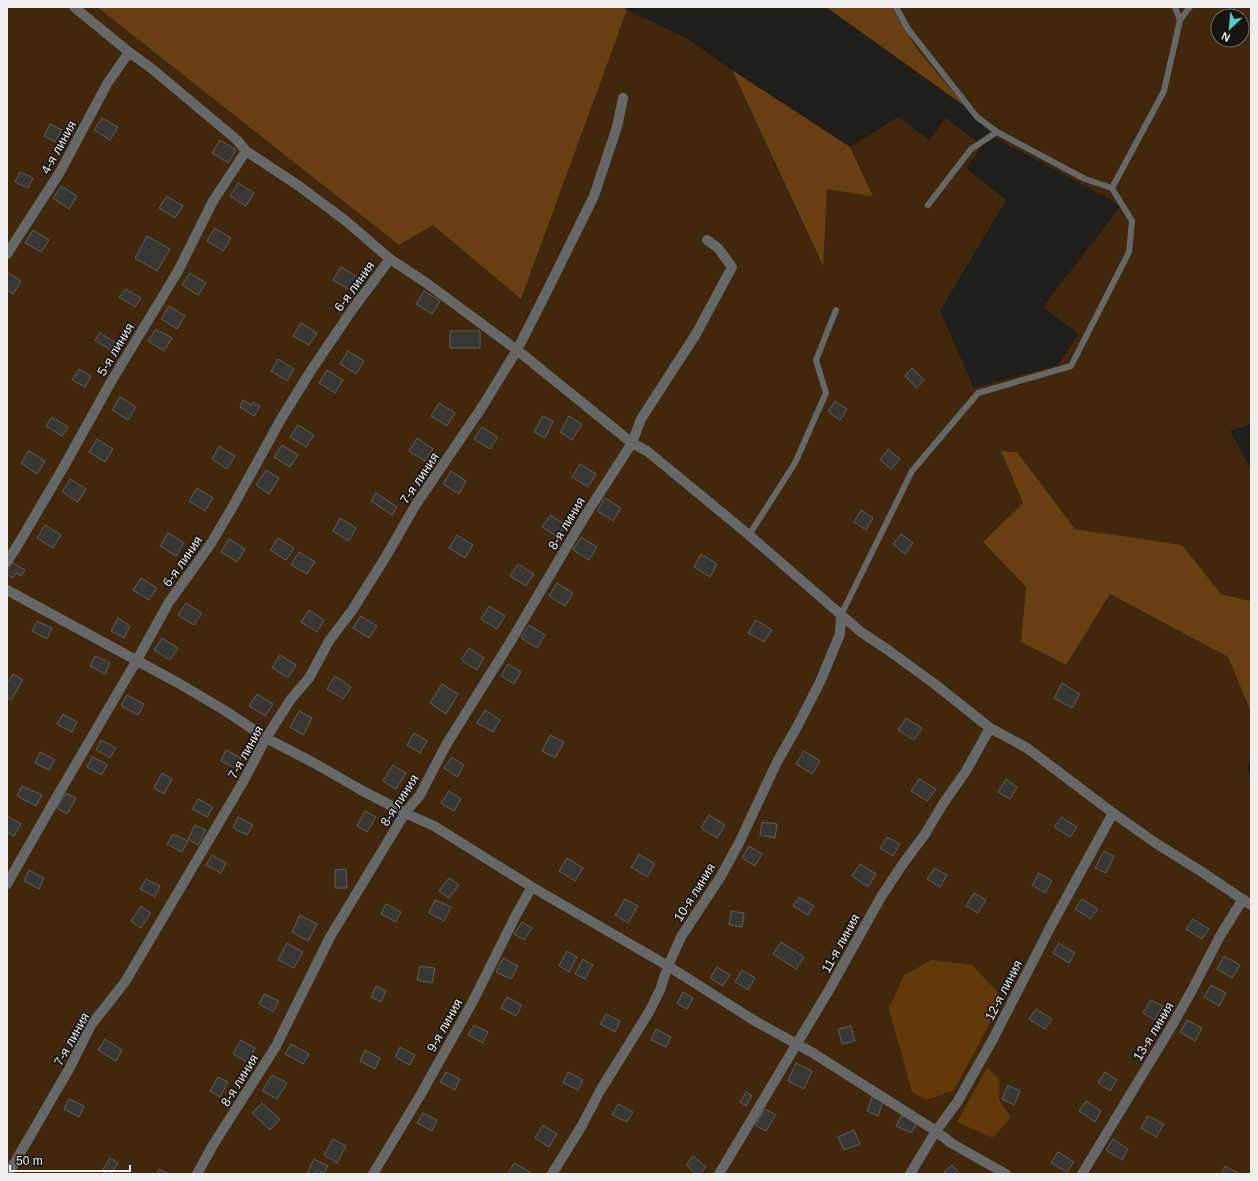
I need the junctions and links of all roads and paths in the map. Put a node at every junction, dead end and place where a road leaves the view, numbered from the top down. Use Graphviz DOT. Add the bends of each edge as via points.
graph roads {
  1 [pos="74,7"];
  2 [pos="896,7"];
  3 [pos="1175,7"];
  4 [pos="1190,7"];
  5 [pos="1180,20"];
  6 [pos="129,52"];
  7 [pos="623,98"];
  8 [pos="997,132"];
  9 [pos="246,151"];
  10 [pos="1112,188"];
  11 [pos="928,206"];
  12 [pos="707,240"];
  13 [pos="7,254"];
  14 [pos="390,259"];
  15 [pos="836,310"];
  16 [pos="516,350"];
  17 [pos="632,444"];
  18 [pos="749,535"];
  19 [pos="7,562"];
  20 [pos="7,590"];
  21 [pos="841,616"];
  22 [pos="137,660"];
  23 [pos="990,728"];
  24 [pos="266,738"];
  25 [pos="405,813"];
  26 [pos="1112,813"];
  27 [pos="7,884"];
  28 [pos="532,887"];
  29 [pos="1247,902"];
  30 [pos="668,966"];
  31 [pos="796,1044"];
  32 [pos="936,1131"];
  33 [pos="8,1174"];
  34 [pos="197,1174"];
  35 [pos="374,1174"];
  36 [pos="552,1174"];
  37 [pos="719,1174"];
  38 [pos="910,1174"];
  39 [pos="1006,1174"];
  40 [pos="1082,1174"];
  1 -- 6 [label="street"];
  2 -- 8 [label="lane" via="908,29 977,117"];
  3 -- 5 [label="lane"];
  4 -- 5 [label="lane"];
  5 -- 10 [label="lane" via="1164,91"];
  6 -- 9 [label="street" via="237,140"];
  6 -- 13 [label="street, 4-я линия" via="107,84 60,172"];
  7 -- 16 [label="street, 7-я линия" via="617,127 594,196"];
  8 -- 10 [label="lane" via="1085,179"];
  8 -- 11 [label="lane" via="971,150"];
  9 -- 14 [label="street" via="346,221"];
  9 -- 19 [label="street, 5-я линия" via="213,201 178,271"];
  10 -- 21 [label="lane" via="1132,221 1129,252 1071,366 978,393 912,471"];
  12 -- 17 [label="street, 8-я линия" via="718,248 732,267 696,334 641,419"];
  14 -- 16 [label="street"];
  14 -- 22 [label="street, 6-я линия" via="312,370 210,545 169,602"];
  15 -- 18 [label="lane" via="816,360 826,393 795,463"];
  16 -- 17 [label="street"];
  16 -- 24 [label="street, 7-я линия" via="415,506 353,609 329,642 309,678"];
  17 -- 18 [label="street" via="647,452"];
  17 -- 25 [label="street, 8-я линия" via="585,516 446,745 420,795"];
  18 -- 21 [label="street"];
  20 -- 22 [label="street"];
  21 -- 23 [label="street"];
  21 -- 30 [label="street, 10-я линия" via="840,634 820,682 777,762 739,843 721,876 681,937"];
  22 -- 24 [label="street" via="224,710"];
  22 -- 27 [label="street, 6-я линия"];
  23 -- 26 [label="street" via="1027,748"];
  23 -- 31 [label="street, 11-я линия" via="966,771 881,897"];
  24 -- 25 [label="street"];
  24 -- 33 [label="street, 7-я линия" via="243,782 125,982 91,1025 69,1070"];
  25 -- 28 [label="street" via="434,826"];
  25 -- 34 [label="street, 8-я линия" via="330,937 276,1046 213,1144"];
  26 -- 29 [label="street"];
  26 -- 32 [label="street, 12-я линия" via="1044,937 993,1039 958,1101"];
  28 -- 30 [label="street"];
  28 -- 35 [label="street, 9-я линия" via="472,1003"];
  29 -- 40 [label="street, 13-я линия" via="1220,936 1170,1029"];
  30 -- 31 [label="street"];
  30 -- 36 [label="street, 10-я линия" via="649,1012"];
  31 -- 32 [label="street"];
  31 -- 37 [label="street, 11-я линия"];
  32 -- 38 [label="street, 12-я линия"];
  32 -- 39 [label="street" via="951,1143"];
}
